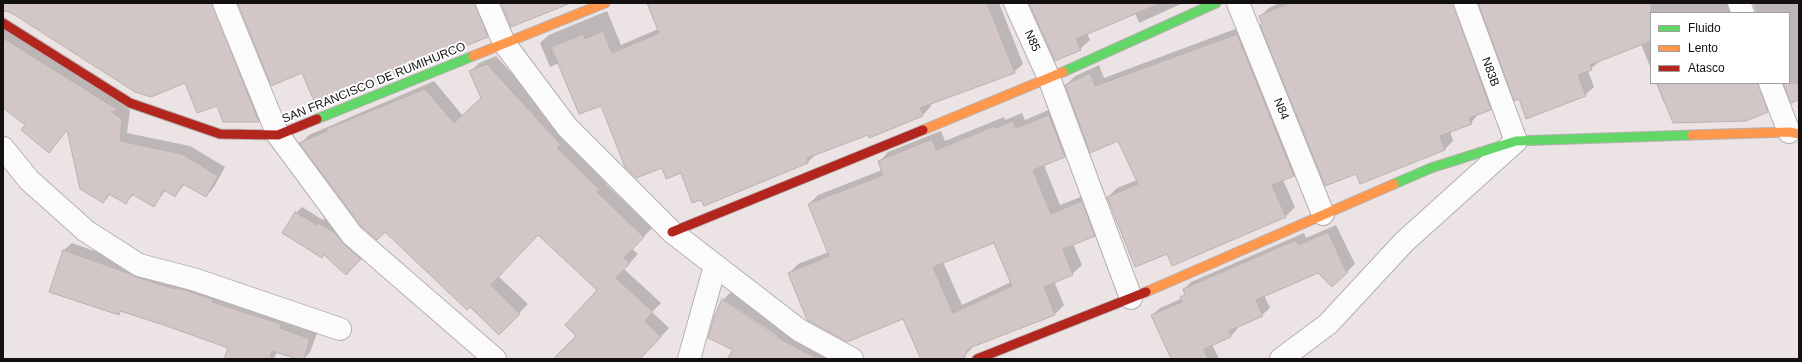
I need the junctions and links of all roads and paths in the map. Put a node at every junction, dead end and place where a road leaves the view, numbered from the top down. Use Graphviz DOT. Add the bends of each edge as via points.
graph roads {
  1 [pos="224,3"];
  2 [pos="487,3"];
  3 [pos="605,3"];
  4 [pos="1015,3"];
  5 [pos="1216,3"];
  6 [pos="1238,3"];
  7 [pos="1465,3"];
  8 [pos="3,23"];
  9 [pos="504,43"];
  10 [pos="1049,78"];
  11 [pos="1770,84"];
  12 [pos="1794,133"];
  13 [pos="278,135"];
  14 [pos="1516,142"];
  15 [pos="3,148"];
  16 [pos="1323,214"];
  17 [pos="672,232"];
  18 [pos="715,266"];
  19 [pos="1131,298"];
  20 [pos="340,329"];
  21 [pos="495,359"];
  22 [pos="689,359"];
  23 [pos="852,359"];
  24 [pos="977,359"];
  25 [pos="1281,359"];
  1 -- 13 [label="street"];
  2 -- 9 [label="street"];
  3 -- 9 [label="street, SAN FRANCISCO DE RUMIHURCO"];
  4 -- 10 [label="street, N85"];
  5 -- 10 [label="street"];
  6 -- 16 [label="street, N84"];
  7 -- 14 [label="street, N83B"];
  8 -- 13 [label="street, SAN FRANCISCO DE RUMIHURCO" via="130,103 220,134"];
  9 -- 13 [label="street, SAN FRANCISCO DE RUMIHURCO"];
  9 -- 17 [label="street" via="567,127"];
  10 -- 17 [label="street"];
  10 -- 19 [label="street, N85"];
  11 -- 12 [label="street"];
  12 -- 14 [label="street"];
  13 -- 21 [label="street" via="352,235"];
  14 -- 16 [label="street" via="1430,168"];
  14 -- 25 [label="street" via="1404,242 1328,324"];
  15 -- 20 [label="street" via="29,180 86,231 138,265 193,279"];
  16 -- 19 [label="street"];
  17 -- 18 [label="street"];
  18 -- 22 [label="street"];
  18 -- 23 [label="street" via="798,330"];
  19 -- 24 [label="street"];
}
